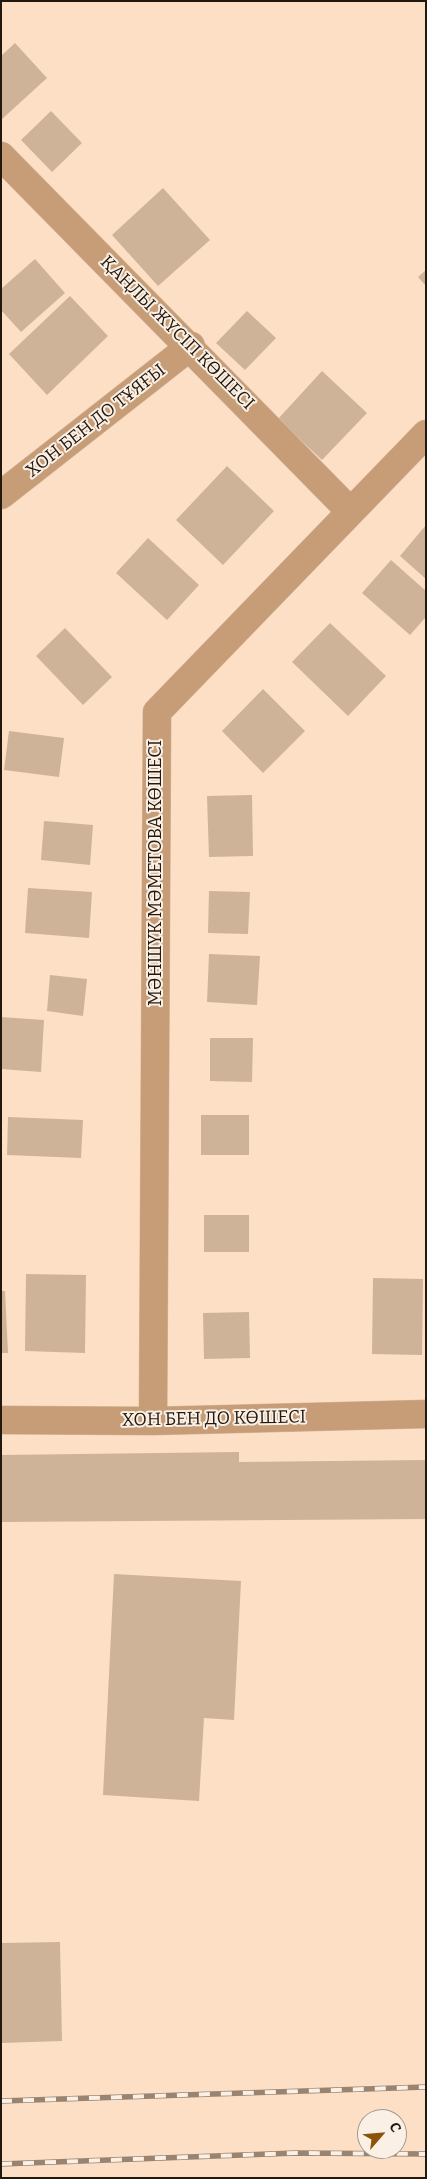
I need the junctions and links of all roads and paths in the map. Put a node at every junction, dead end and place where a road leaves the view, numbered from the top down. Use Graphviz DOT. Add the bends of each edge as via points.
graph roads {
  1 [pos="1,156"];
  2 [pos="191,346"];
  3 [pos="426,434"];
  4 [pos="1,495"];
  5 [pos="350,512"];
  6 [pos="426,1414"];
  7 [pos="1,1420"];
  8 [pos="153,1421"];
  1 -- 2 [label="street, ҚАҢЛЫ ЖҮСІП КӨШЕСІ"];
  2 -- 4 [label="street, ХОН БЕН ДО ТҰЯҒЫ"];
  2 -- 5 [label="street, ҚАҢЛЫ ЖҮСІП КӨШЕСІ"];
  3 -- 5 [label="street, МӘНШҮК МӘМЕТОВА КӨШЕСІ"];
  5 -- 8 [label="street, МӘНШҮК МӘМЕТОВА КӨШЕСІ" via="156,712"];
  6 -- 8 [label="street, ХОН БЕН ДО КӨШЕСІ"];
  7 -- 8 [label="street, ХОН БЕН ДО КӨШЕСІ"];
}
